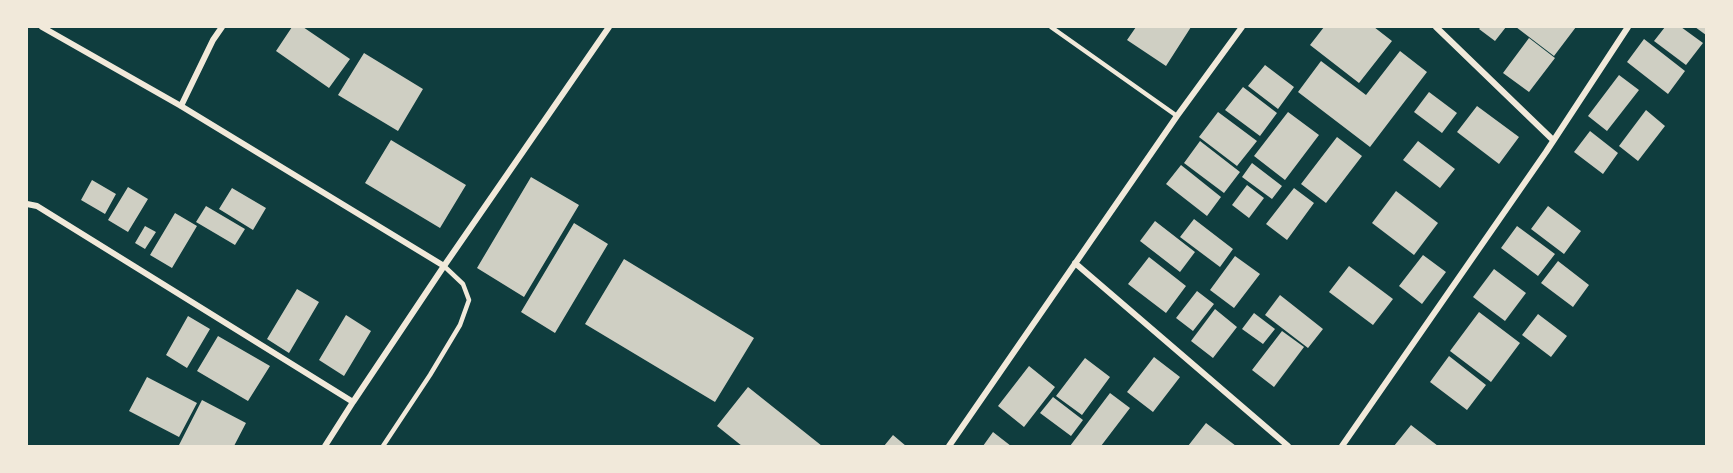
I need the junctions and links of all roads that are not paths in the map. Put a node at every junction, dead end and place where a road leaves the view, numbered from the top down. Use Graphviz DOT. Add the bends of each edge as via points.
graph roads {
  1 [pos="42,27"];
  2 [pos="222,27"];
  3 [pos="609,27"];
  4 [pos="1051,27"];
  5 [pos="1242,27"];
  6 [pos="1436,27"];
  7 [pos="1628,27"];
  8 [pos="182,106"];
  9 [pos="1177,116"];
  10 [pos="1554,140"];
  11 [pos="27,204"];
  12 [pos="1075,263"];
  13 [pos="444,266"];
  14 [pos="353,402"];
  15 [pos="326,446"];
  16 [pos="383,446"];
  17 [pos="949,446"];
  18 [pos="1288,446"];
  19 [pos="1342,446"];
  1 -- 8 [label="street"];
  2 -- 8 [label="street"];
  3 -- 13 [label="street"];
  4 -- 9 [label="lane"];
  5 -- 9 [label="street"];
  6 -- 10 [label="street"];
  7 -- 10 [label="street"];
  8 -- 13 [label="street"];
  9 -- 12 [label="street"];
  10 -- 19 [label="street"];
  11 -- 14 [label="street" via="37,206"];
  12 -- 17 [label="street"];
  12 -- 18 [label="street"];
  13 -- 14 [label="street"];
  13 -- 16 [label="lane" via="463,284 469,300 460,325"];
  14 -- 15 [label="street"];
}
